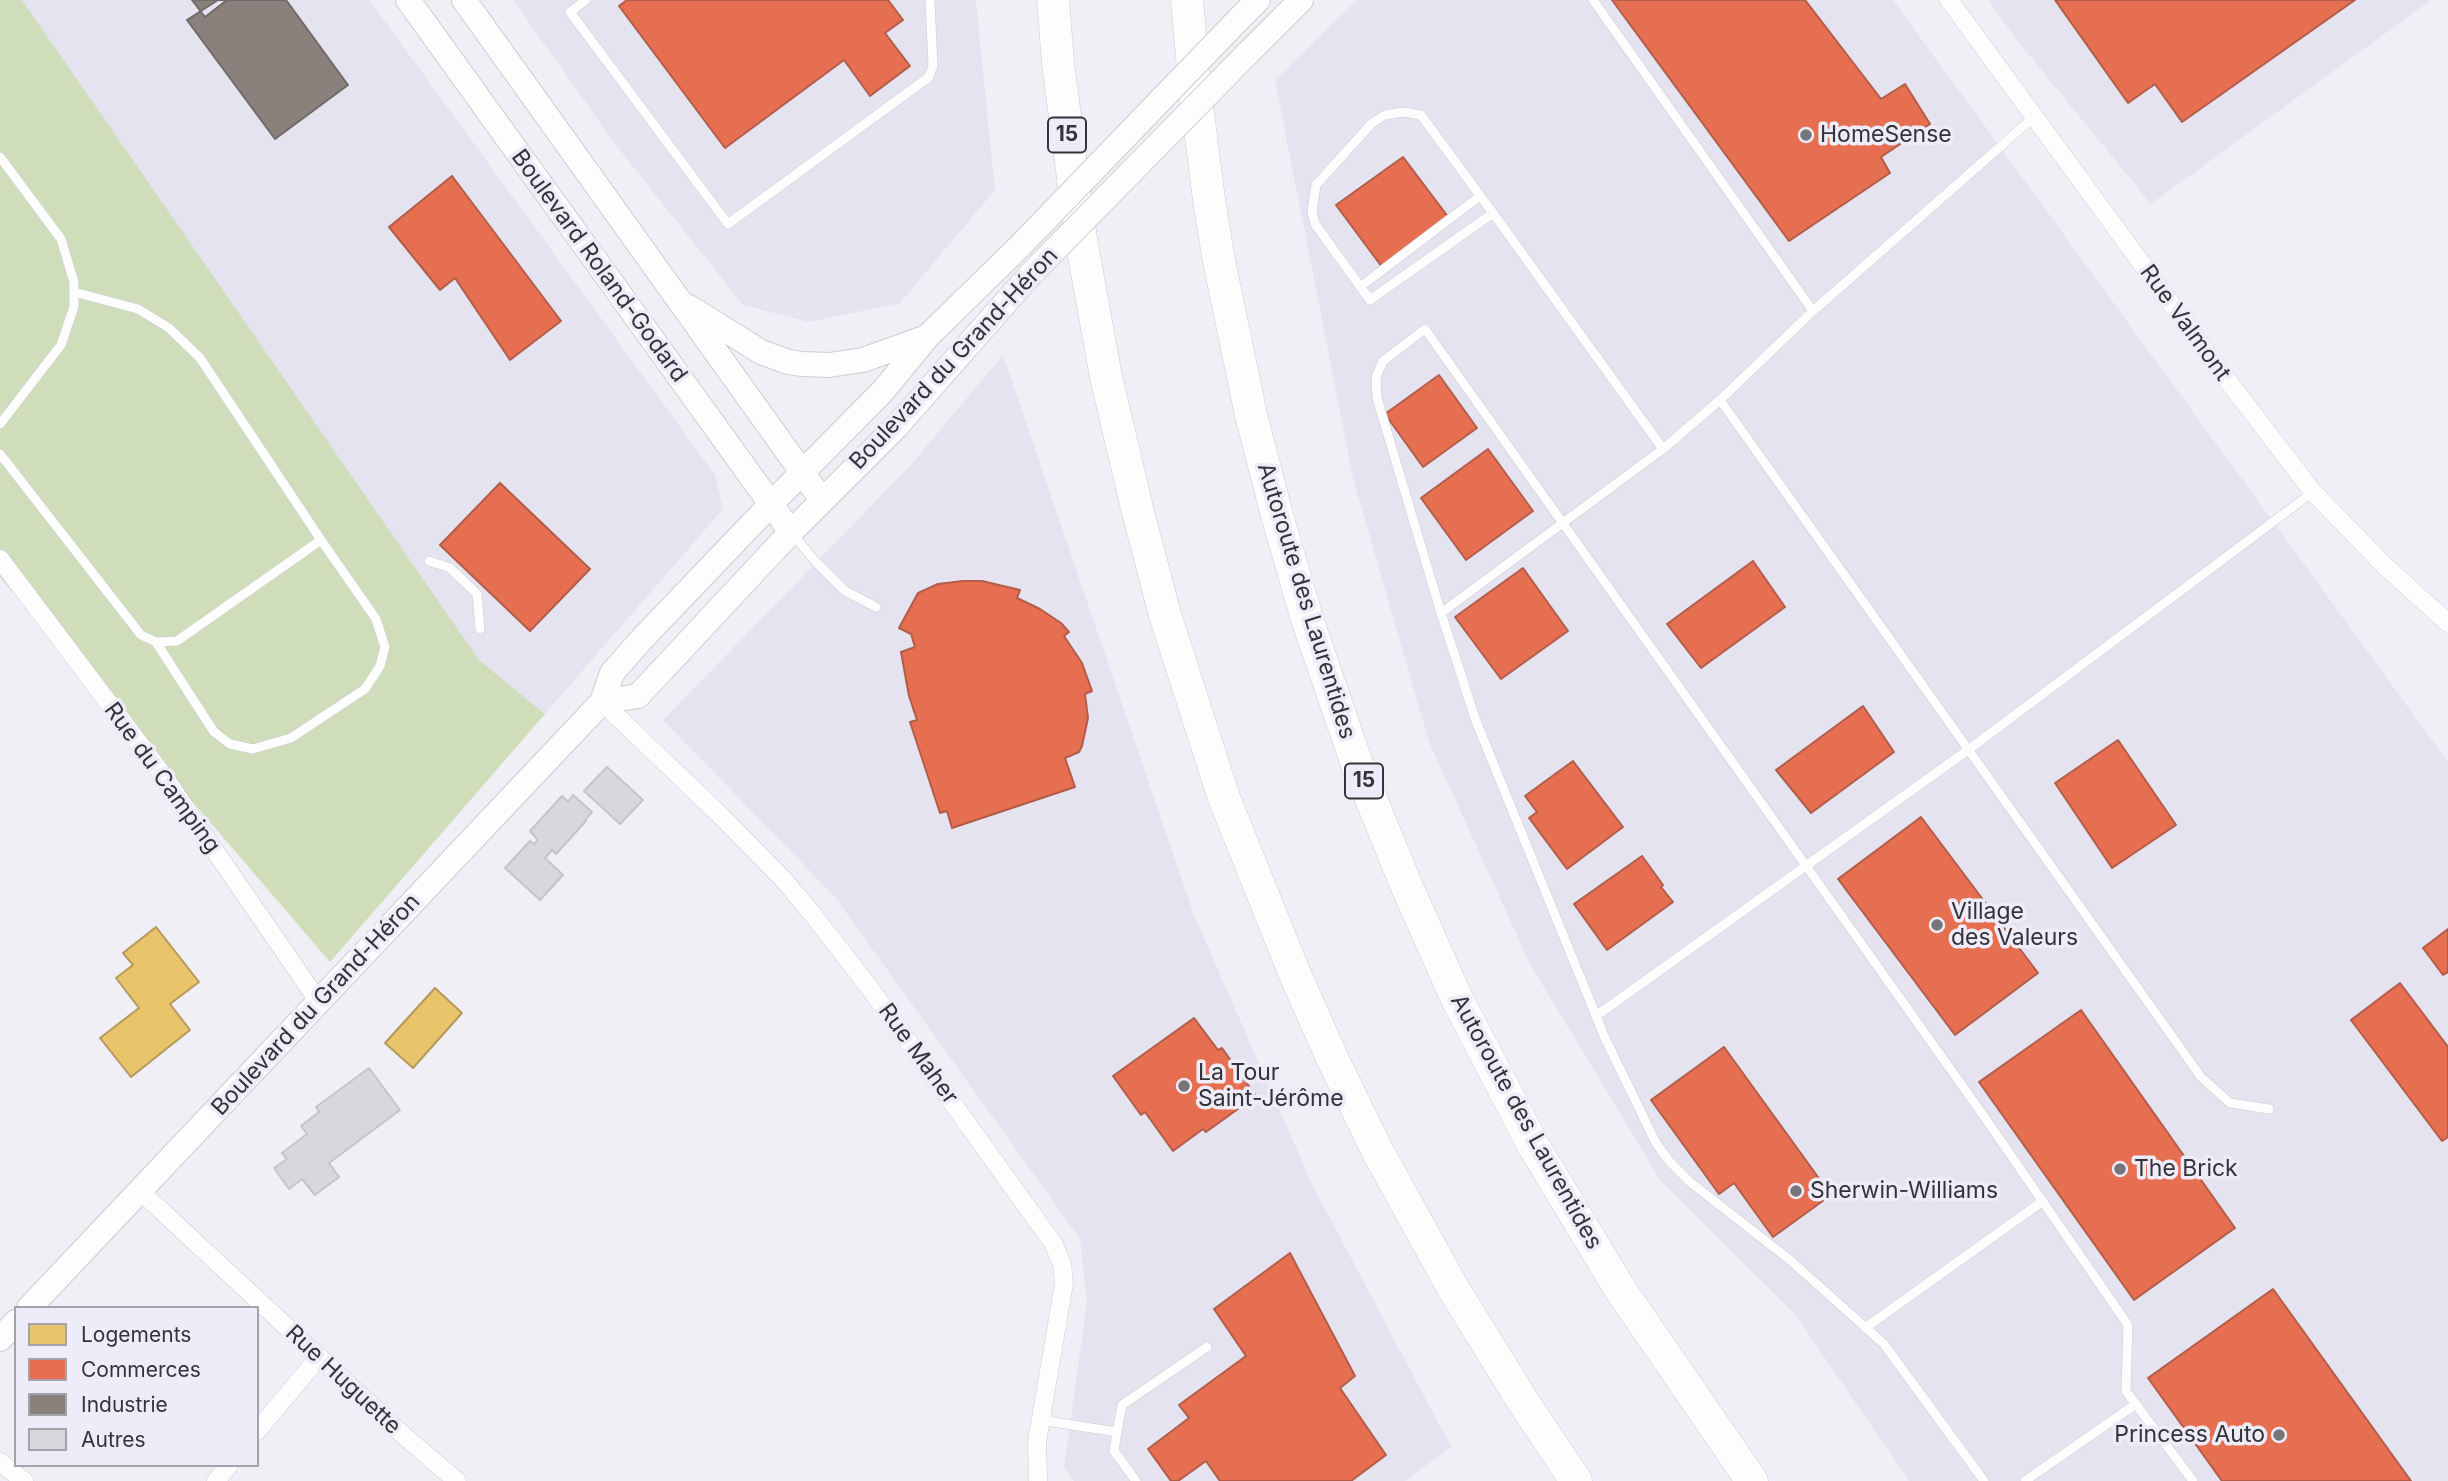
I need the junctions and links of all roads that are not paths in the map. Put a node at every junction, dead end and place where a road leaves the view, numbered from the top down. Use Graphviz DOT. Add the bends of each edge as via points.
graph roads {
  1 [pos="408,0"];
  2 [pos="464,0"];
  3 [pos="586,0"];
  4 [pos="930,0"];
  5 [pos="1053,0"];
  6 [pos="1187,0"];
  7 [pos="1258,0"];
  8 [pos="1301,0"];
  9 [pos="1593,0"];
  10 [pos="1950,0"];
  11 [pos="2034,117"];
  12 [pos="0,157"];
  13 [pos="1480,196"];
  14 [pos="1493,214"];
  15 [pos="1360,287"];
  16 [pos="74,292"];
  17 [pos="677,300"];
  18 [pos="1813,311"];
  19 [pos="928,337"];
  20 [pos="1720,400"];
  21 [pos="0,424"];
  22 [pos="1663,449"];
  23 [pos="0,454"];
  24 [pos="802,473"];
  25 [pos="2313,492"];
  26 [pos="822,500"];
  27 [pos="771,504"];
  28 [pos="1563,523"];
  29 [pos="791,532"];
  30 [pos="321,540"];
  31 [pos="0,559"];
  32 [pos="429,561"];
  33 [pos="876,607"];
  34 [pos="1441,613"];
  35 [pos="2448,623"];
  36 [pos="480,629"];
  37 [pos="156,642"];
  38 [pos="602,702"];
  39 [pos="1968,750"];
  40 [pos="1806,866"];
  41 [pos="319,1002"];
  42 [pos="1597,1016"];
  43 [pos="2269,1109"];
  44 [pos="139,1190"];
  45 [pos="2043,1201"];
  46 [pos="31,1306"];
  47 [pos="14,1324"];
  48 [pos="1866,1328"];
  49 [pos="0,1339"];
  50 [pos="1207,1347"];
  51 [pos="319,1357"];
  52 [pos="2136,1404"];
  53 [pos="1040,1420"];
  54 [pos="259,1429"];
  55 [pos="1117,1432"];
  56 [pos="0,1462"];
  57 [pos="227,1467"];
  58 [pos="24,1481"];
  59 [pos="216,1481"];
  60 [pos="457,1481"];
  61 [pos="1038,1481"];
  62 [pos="1136,1481"];
  63 [pos="1576,1481"];
  64 [pos="1752,1481"];
  65 [pos="1984,1481"];
  66 [pos="2025,1481"];
  67 [pos="2193,1481"];
  1 -- 27 [label="street, Boulevard Roland-Godard"];
  2 -- 17 [label="street, Boulevard Roland-Godard"];
  3 -- 4 [label="lane" via="570,12 728,224 929,77 933,66"];
  5 -- 63 [label="highway, 15" via="1081,239 1111,398 1165,615 1224,798 1294,972 1378,1152 1453,1288"];
  6 -- 64 [label="highway, Autoroute des Laurentides / 15" via="1215,234 1251,415 1308,622 1362,777 1457,999 1533,1145 1620,1289"];
  7 -- 19 [label="street, Boulevard du Grand-Héron, bridge"];
  8 -- 26 [label="street, Boulevard du Grand-Héron, bridge" via="1028,277 896,427"];
  9 -- 18 [label="lane"];
  10 -- 11 [label="street, Rue Valmont"];
  11 -- 18 [label="lane"];
  11 -- 25 [label="street, Rue Valmont"];
  12 -- 16 [label="lane" via="61,239"];
  13 -- 14 [label="lane"];
  13 -- 15 [label="lane"];
  13 -- 15 [label="lane" via="1421,115 1385,115 1372,123 1316,185 1311,212"];
  14 -- 15 [label="lane" via="1370,300"];
  14 -- 22 [label="lane"];
  16 -- 21 [label="lane" via="74,307 61,345"];
  16 -- 30 [label="lane" via="138,309 170,328 200,358"];
  17 -- 19 [label="street" via="761,352 788,362 829,365 863,360"];
  17 -- 24 [label="street, Boulevard Roland-Godard"];
  18 -- 20 [label="lane"];
  19 -- 24 [label="street, Boulevard du Grand-Héron" via="882,392"];
  20 -- 22 [label="lane"];
  20 -- 39 [label="lane"];
  22 -- 28 [label="lane"];
  23 -- 37 [label="lane" via="141,635"];
  24 -- 26 [label="street, Boulevard Roland-Godard"];
  24 -- 27 [label="street, Boulevard du Grand-Héron"];
  25 -- 35 [label="street, Rue Valmont"];
  25 -- 39 [label="lane"];
  26 -- 29 [label="street, Boulevard du Grand-Héron"];
  27 -- 29 [label="street, Boulevard Roland-Godard"];
  27 -- 38 [label="street, Boulevard du Grand-Héron" via="612,673"];
  28 -- 34 [label="lane"];
  28 -- 34 [label="lane" via="1425,329 1382,361 1377,398"];
  28 -- 40 [label="lane"];
  29 -- 33 [label="lane" via="845,591"];
  29 -- 38 [label="street, Boulevard du Grand-Héron" via="638,696"];
  30 -- 37 [label="lane" via="177,641"];
  30 -- 37 [label="lane" via="376,619 384,647 380,666 365,689 291,738 253,749 230,744 214,732"];
  31 -- 41 [label="street, Rue du Camping" via="162,774"];
  32 -- 36 [label="lane" via="450,568 477,594"];
  34 -- 42 [label="lane" via="1493,765"];
  38 -- 41 [label="street, Boulevard du Grand-Héron"];
  38 -- 53 [label="street, Rue Maher" via="719,814 810,911 1048,1235 1060,1258 1063,1283"];
  39 -- 40 [label="lane"];
  39 -- 43 [label="lane" via="2201,1077 2231,1103"];
  40 -- 42 [label="lane"];
  40 -- 45 [label="lane"];
  41 -- 44 [label="street, Boulevard du Grand-Héron"];
  42 -- 48 [label="lane" via="1656,1143 1669,1160"];
  44 -- 46 [label="street, Boulevard du Grand-Héron"];
  44 -- 51 [label="street, Rue Huguette"];
  45 -- 48 [label="lane"];
  45 -- 52 [label="lane" via="2128,1325 2126,1391"];
  47 -- 49 [label="street"];
  48 -- 65 [label="lane" via="1884,1345"];
  50 -- 55 [label="lane" via="1122,1405"];
  51 -- 54 [label="street"];
  51 -- 60 [label="street, Rue Huguette"];
  52 -- 66 [label="lane"];
  52 -- 67 [label="lane"];
  53 -- 55 [label="lane"];
  53 -- 61 [label="street, Rue Maher" via="1035,1451"];
  55 -- 62 [label="lane" via="1114,1451"];
  56 -- 58 [label="street"];
  57 -- 59 [label="street"];
}
